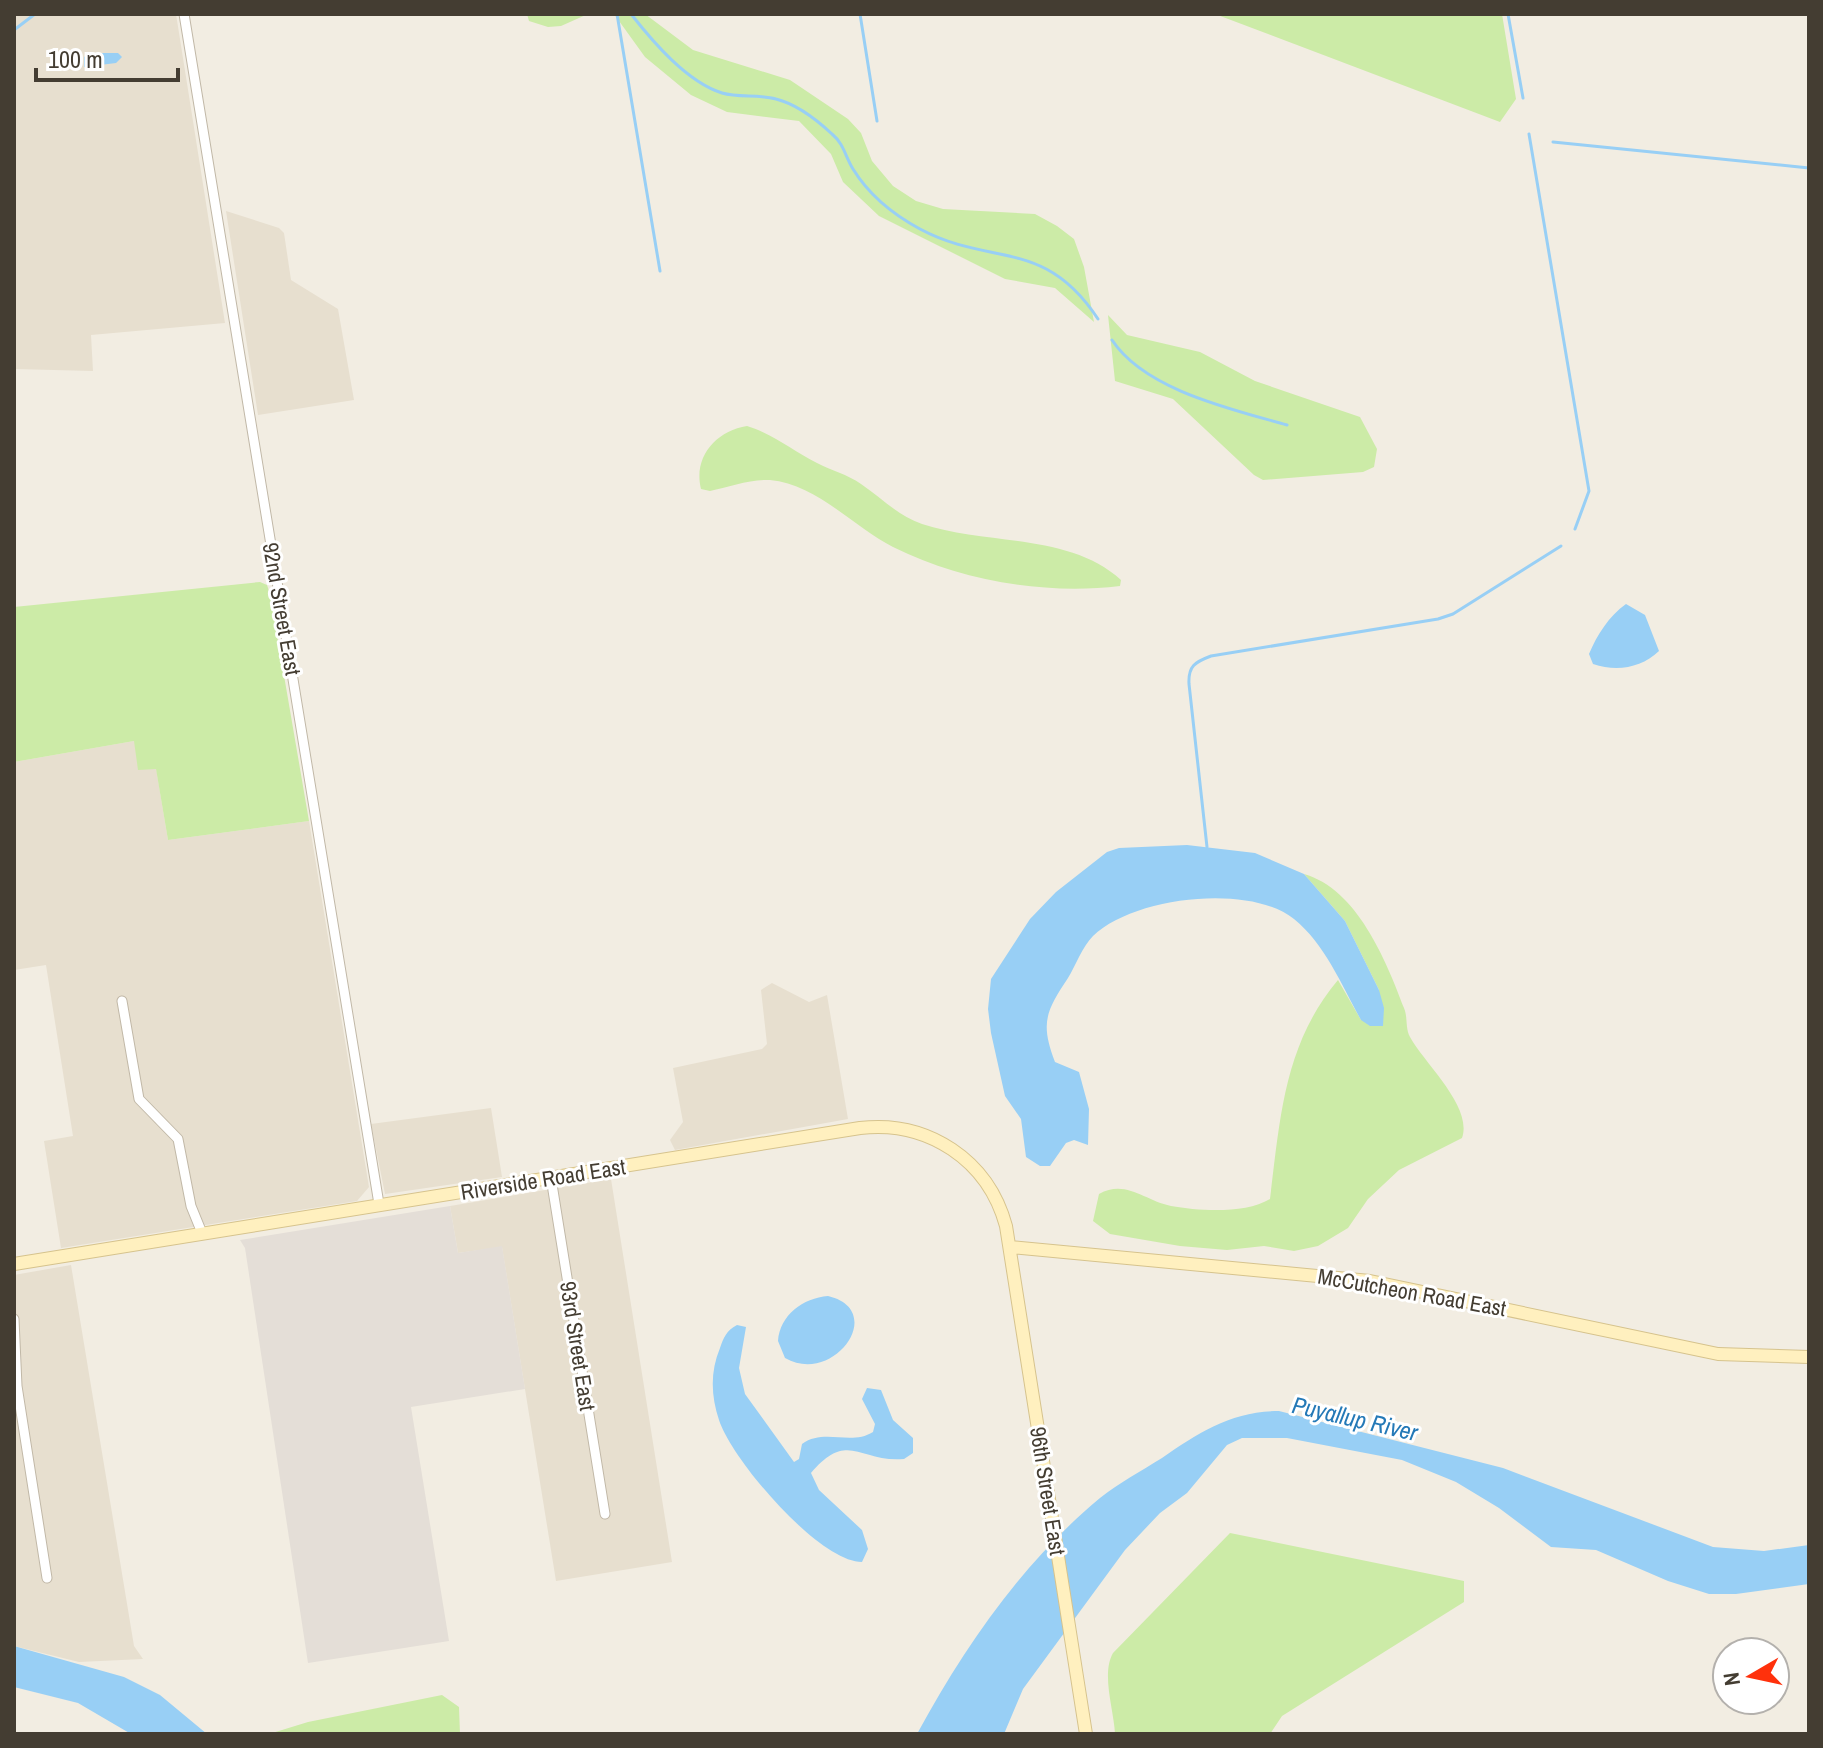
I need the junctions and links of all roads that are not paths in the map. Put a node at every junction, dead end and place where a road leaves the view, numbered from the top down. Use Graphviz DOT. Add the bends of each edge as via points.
graph roads {
  1 [pos="184,14"];
  2 [pos="122,1001"];
  3 [pos="551,1178"];
  4 [pos="379,1204"];
  5 [pos="202,1233"];
  6 [pos="1011,1247"];
  7 [pos="14,1264"];
  8 [pos="14,1319"];
  9 [pos="1809,1357"];
  10 [pos="605,1514"];
  11 [pos="47,1578"];
  12 [pos="1086,1734"];
  1 -- 4 [label="street, 92nd Street East"];
  2 -- 5 [label="street" via="139,1099 178,1139"];
  3 -- 4 [label="street, Riverside Road East"];
  3 -- 6 [label="street, Riverside Road East" via="860,1128 895,1127 933,1137 964,1157 995,1196"];
  3 -- 10 [label="street, 93rd Street East"];
  4 -- 5 [label="street, Riverside Road East"];
  5 -- 7 [label="street, Riverside Road East"];
  6 -- 9 [label="street, McCutcheon Road East" via="1370,1281 1728,1355"];
  6 -- 12 [label="street, 96th Street East"];
  8 -- 11 [label="street" via="17,1386"];
}
